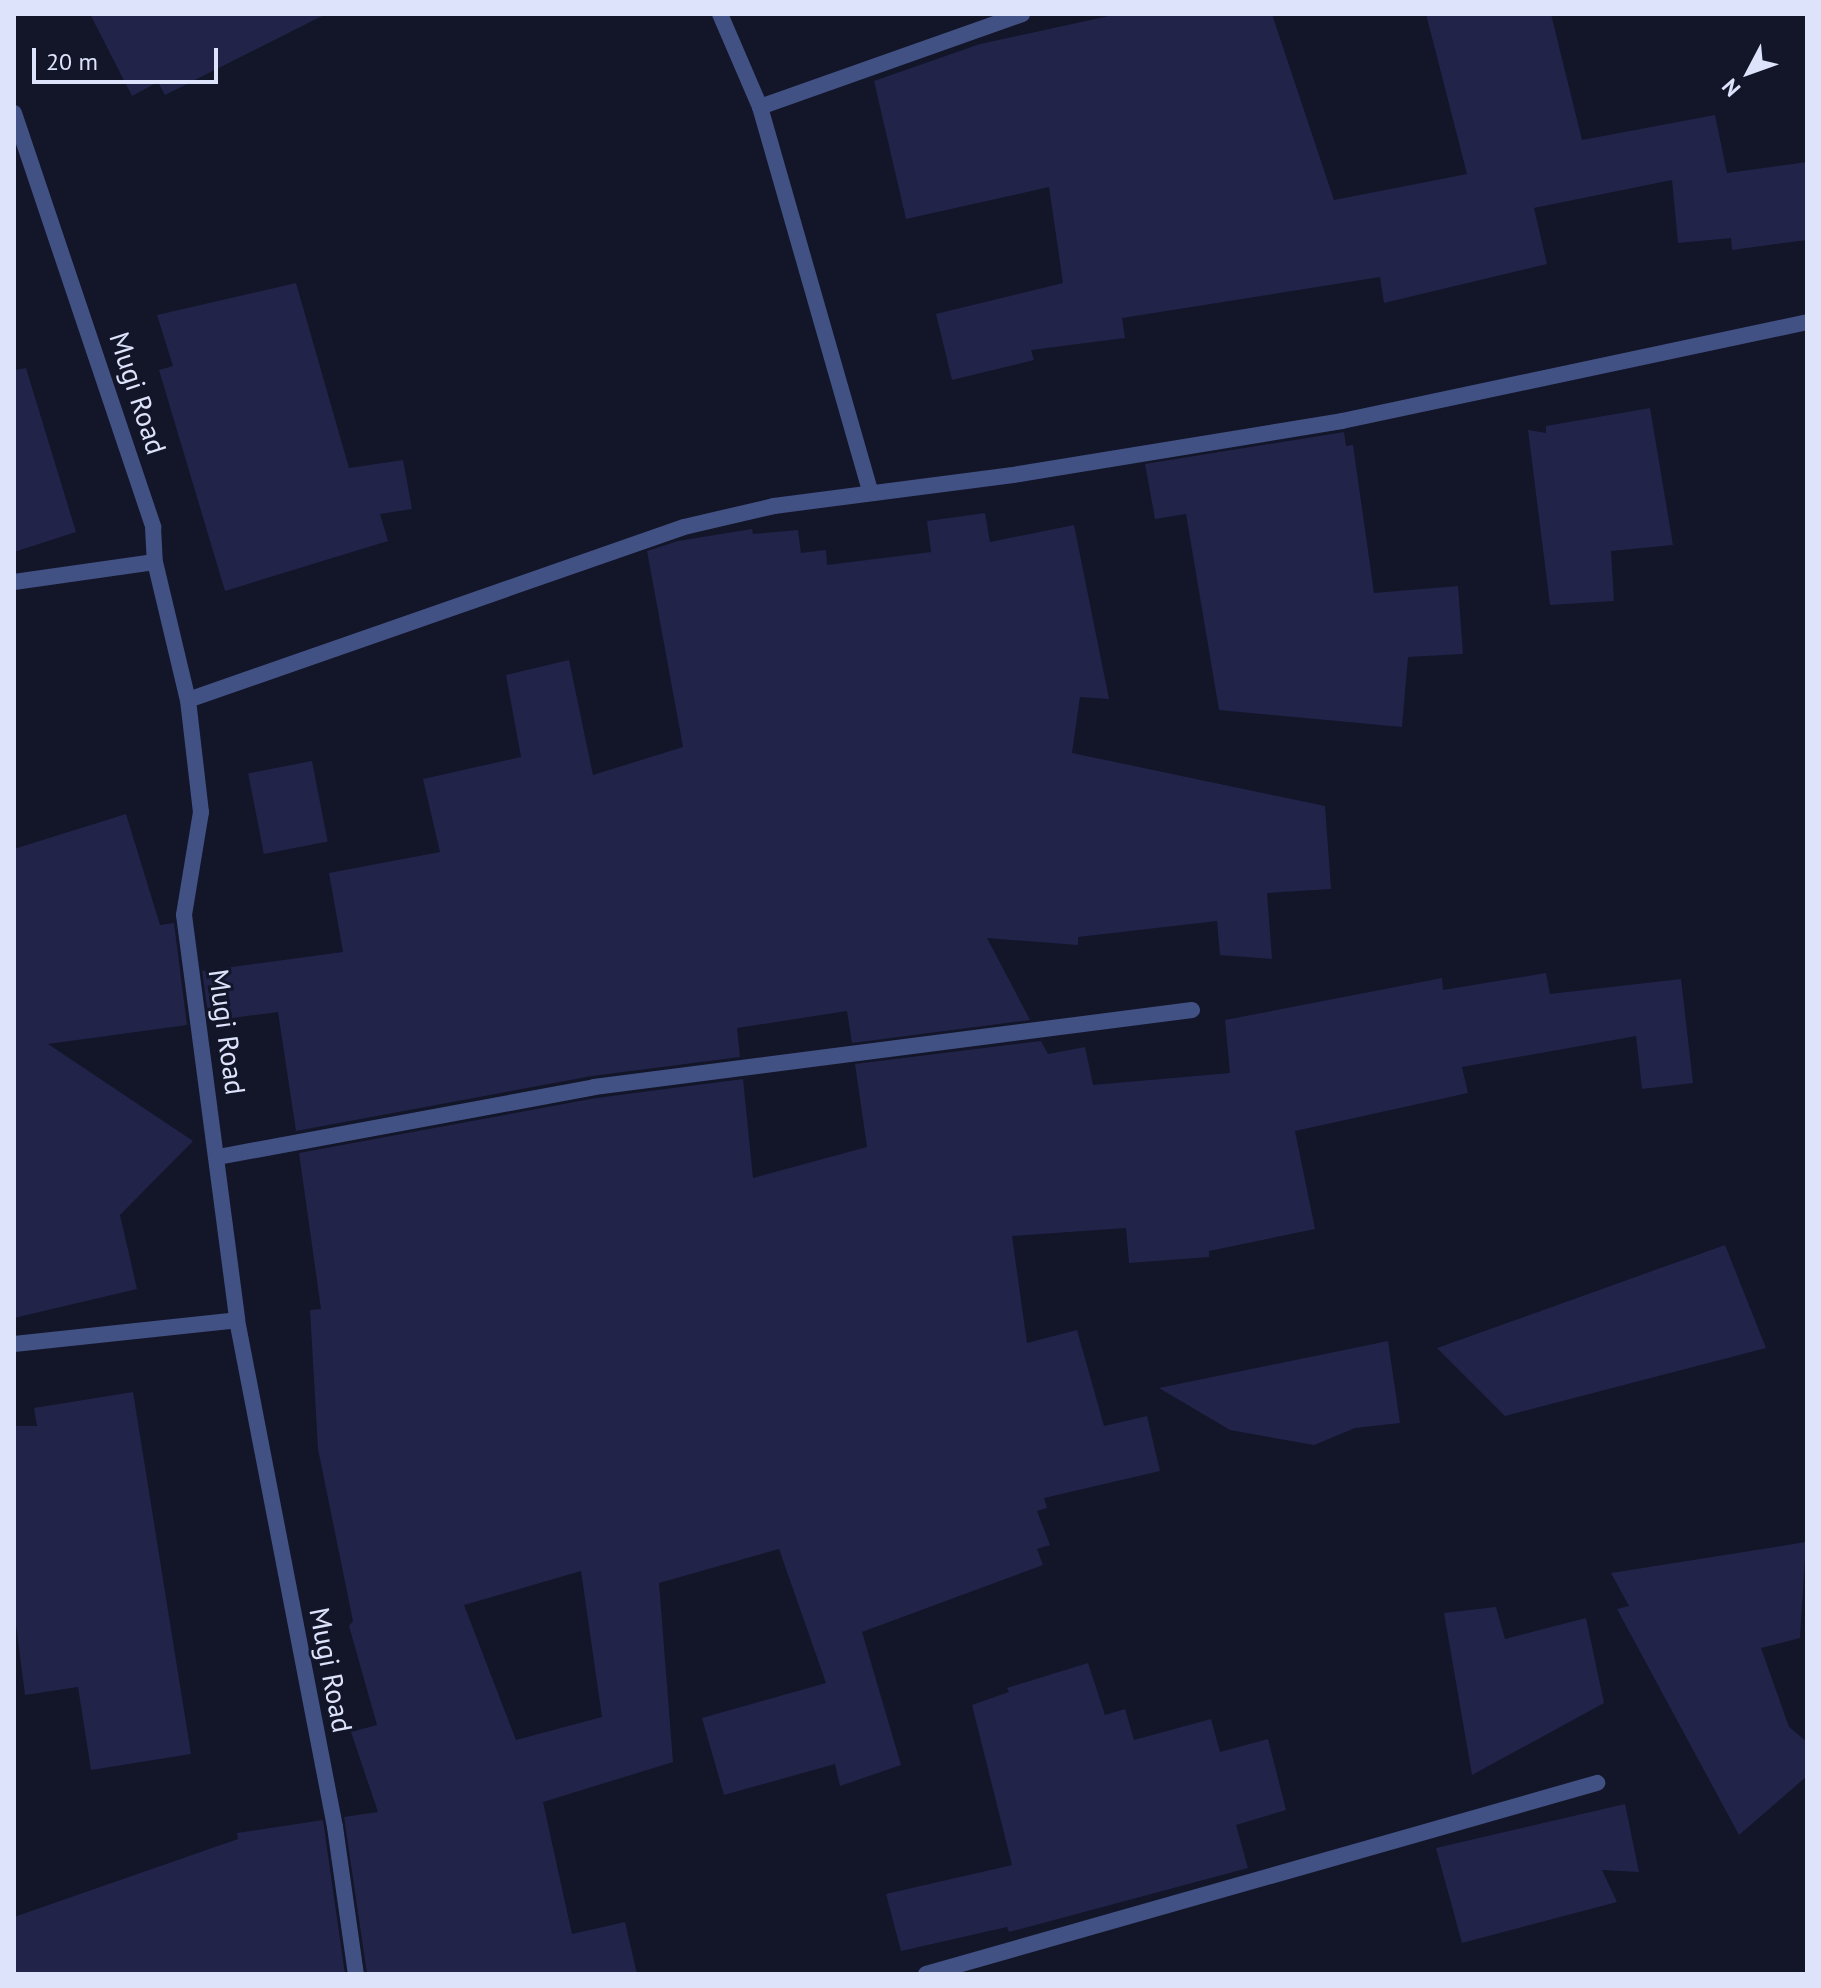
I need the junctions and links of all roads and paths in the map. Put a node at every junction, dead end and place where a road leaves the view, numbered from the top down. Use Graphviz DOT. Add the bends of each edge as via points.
graph roads {
  1 [pos="720,14"];
  2 [pos="1022,14"];
  3 [pos="760,107"];
  4 [pos="14,113"];
  5 [pos="1807,322"];
  6 [pos="870,491"];
  7 [pos="155,562"];
  8 [pos="14,582"];
  9 [pos="188,700"];
  10 [pos="1192,1010"];
  11 [pos="218,1157"];
  12 [pos="237,1320"];
  13 [pos="14,1344"];
  14 [pos="1597,1783"];
  15 [pos="356,1974"];
  16 [pos="926,1974"];
  1 -- 3 [label="street"];
  2 -- 3 [label="street"];
  3 -- 6 [label="street"];
  4 -- 7 [label="street, Mugi Road" via="117,411 153,527"];
  5 -- 6 [label="street" via="1342,421 1019,474"];
  6 -- 9 [label="street" via="684,527"];
  7 -- 8 [label="street"];
  7 -- 9 [label="street, Mugi Road"];
  9 -- 11 [label="street, Mugi Road" via="201,812 184,915"];
  10 -- 11 [label="street" via="594,1087"];
  11 -- 12 [label="street, Mugi Road"];
  12 -- 13 [label="street"];
  12 -- 15 [label="street, Mugi Road" via="335,1827"];
  14 -- 16 [label="street"];
}
